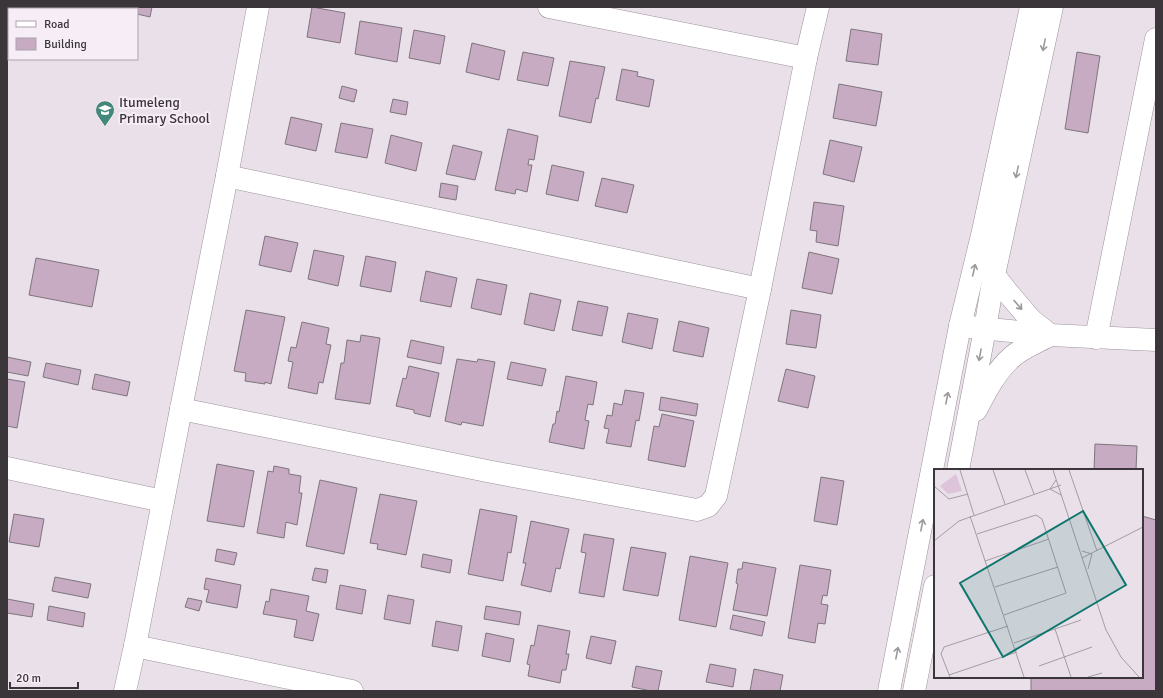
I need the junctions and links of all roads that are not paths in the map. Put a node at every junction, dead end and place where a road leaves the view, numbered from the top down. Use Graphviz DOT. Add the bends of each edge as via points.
graph roads {
  1 [pos="258,7"];
  2 [pos="550,7"];
  3 [pos="818,7"];
  4 [pos="1031,7"];
  5 [pos="1052,7"];
  6 [pos="1156,39"];
  7 [pos="806,58"];
  8 [pos="227,176"];
  9 [pos="994,275"];
  10 [pos="760,289"];
  11 [pos="960,326"];
  12 [pos="985,330"];
  13 [pos="1050,336"];
  14 [pos="1096,338"];
  15 [pos="1156,340"];
  16 [pos="180,409"];
  17 [pos="967,425"];
  18 [pos="7,468"];
  19 [pos="958,469"];
  20 [pos="163,500"];
  21 [pos="934,591"];
  22 [pos="135,646"];
  23 [pos="125,691"];
  24 [pos="352,691"];
  25 [pos="890,691"];
  26 [pos="914,691"];
  1 -- 8 [label="street"];
  2 -- 7 [label="street"];
  3 -- 7 [label="street"];
  11 -- 4 [label="street, one-way"];
  5 -- 9 [label="street, one-way"];
  6 -- 14 [label="street"];
  7 -- 10 [label="street"];
  8 -- 10 [label="street"];
  8 -- 16 [label="street"];
  9 -- 12 [label="street"];
  9 -- 13 [label="street, one-way" via="1031,320"];
  10 -- 16 [label="street" via="716,496 708,506 697,510 492,472"];
  11 -- 12 [label="street"];
  25 -- 11 [label="street, one-way"];
  12 -- 13 [label="street"];
  12 -- 17 [label="street, one-way"];
  13 -- 14 [label="street"];
  13 -- 17 [label="street" via="1013,356 998,371"];
  14 -- 15 [label="street"];
  16 -- 20 [label="street"];
  17 -- 19 [label="street"];
  18 -- 20 [label="street"];
  20 -- 22 [label="street"];
  21 -- 26 [label="street"];
  22 -- 23 [label="street"];
  22 -- 24 [label="street"];
}
